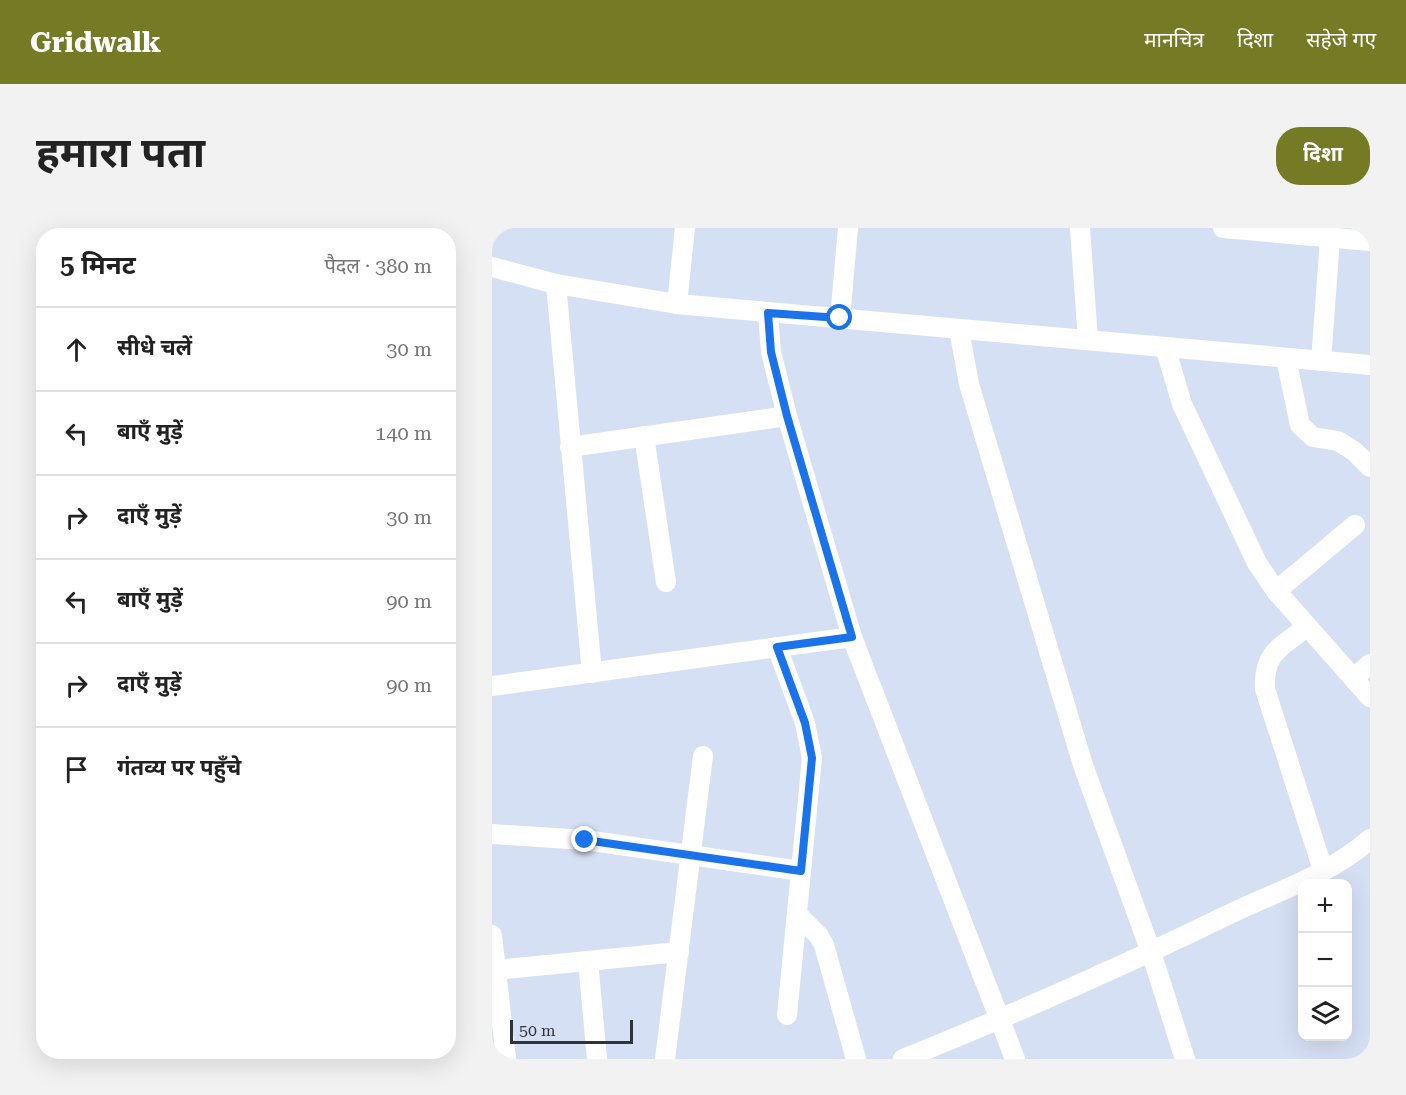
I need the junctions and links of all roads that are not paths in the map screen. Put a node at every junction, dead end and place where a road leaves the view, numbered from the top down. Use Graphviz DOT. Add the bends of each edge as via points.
graph roads {
  1 [pos="686,228"];
  2 [pos="848,228"];
  3 [pos="1080,228"];
  4 [pos="1223,228"];
  5 [pos="1330,239"];
  6 [pos="1370,241"];
  7 [pos="492,267"];
  8 [pos="556,284"];
  9 [pos="677,304"];
  10 [pos="768,313"];
  11 [pos="840,318"];
  12 [pos="959,329"];
  13 [pos="1088,340"];
  14 [pos="1165,347"];
  15 [pos="1286,357"];
  16 [pos="1321,361"];
  17 [pos="1370,365"];
  18 [pos="787,416"];
  19 [pos="644,436"];
  20 [pos="570,447"];
  21 [pos="1370,467"];
  22 [pos="1355,525"];
  23 [pos="666,582"];
  24 [pos="1276,591"];
  25 [pos="1307,627"];
  26 [pos="852,637"];
  27 [pos="777,647"];
  28 [pos="1370,664"];
  29 [pos="592,673"];
  30 [pos="1354,678"];
  31 [pos="492,686"];
  32 [pos="1370,697"];
  33 [pos="703,756"];
  34 [pos="492,834"];
  35 [pos="1370,838"];
  36 [pos="692,853"];
  37 [pos="1323,870"];
  38 [pos="801,871"];
  39 [pos="797,914"];
  40 [pos="492,935"];
  41 [pos="679,952"];
  42 [pos="1151,952"];
  43 [pos="588,961"];
  44 [pos="496,970"];
  45 [pos="787,1015"];
  46 [pos="999,1021"];
  47 [pos="506,1059"];
  48 [pos="597,1059"];
  49 [pos="665,1059"];
  50 [pos="856,1059"];
  51 [pos="903,1059"];
  52 [pos="1015,1059"];
  53 [pos="1185,1059"];
  1 -- 9 [label="street"];
  2 -- 11 [label="street"];
  3 -- 13 [label="street"];
  4 -- 5 [label="street"];
  5 -- 6 [label="street"];
  5 -- 16 [label="street"];
  7 -- 8 [label="street"];
  8 -- 9 [label="street"];
  8 -- 20 [label="street"];
  9 -- 10 [label="street"];
  10 -- 11 [label="street"];
  10 -- 18 [label="street" via="771,352"];
  11 -- 12 [label="street"];
  12 -- 13 [label="street"];
  12 -- 42 [label="street" via="969,384 1083,765"];
  13 -- 14 [label="street"];
  14 -- 15 [label="street"];
  14 -- 24 [label="street" via="1182,404 1257,563"];
  15 -- 16 [label="street"];
  15 -- 21 [label="street" via="1300,425 1313,437 1338,441"];
  16 -- 17 [label="street"];
  18 -- 19 [label="street"];
  18 -- 26 [label="street"];
  19 -- 20 [label="street"];
  19 -- 23 [label="street"];
  20 -- 29 [label="street"];
  22 -- 24 [label="street"];
  24 -- 25 [label="street"];
  25 -- 30 [label="street"];
  25 -- 37 [label="street" via="1270,655 1265,689"];
  26 -- 27 [label="street"];
  26 -- 46 [label="street"];
  27 -- 29 [label="street"];
  27 -- 38 [label="street" via="807,730 812,758"];
  28 -- 30 [label="street"];
  29 -- 31 [label="street"];
  30 -- 32 [label="street"];
  33 -- 36 [label="street"];
  34 -- 36 [label="street"];
  35 -- 37 [label="street"];
  36 -- 38 [label="street"];
  36 -- 41 [label="street"];
  37 -- 42 [label="street"];
  38 -- 39 [label="street"];
  39 -- 45 [label="street"];
  39 -- 50 [label="street" via="824,945"];
  40 -- 44 [label="street"];
  41 -- 43 [label="street"];
  41 -- 49 [label="street"];
  42 -- 46 [label="street"];
  42 -- 53 [label="street"];
  43 -- 44 [label="street"];
  43 -- 48 [label="street"];
  44 -- 47 [label="street"];
  46 -- 51 [label="street"];
  46 -- 52 [label="street"];
}
